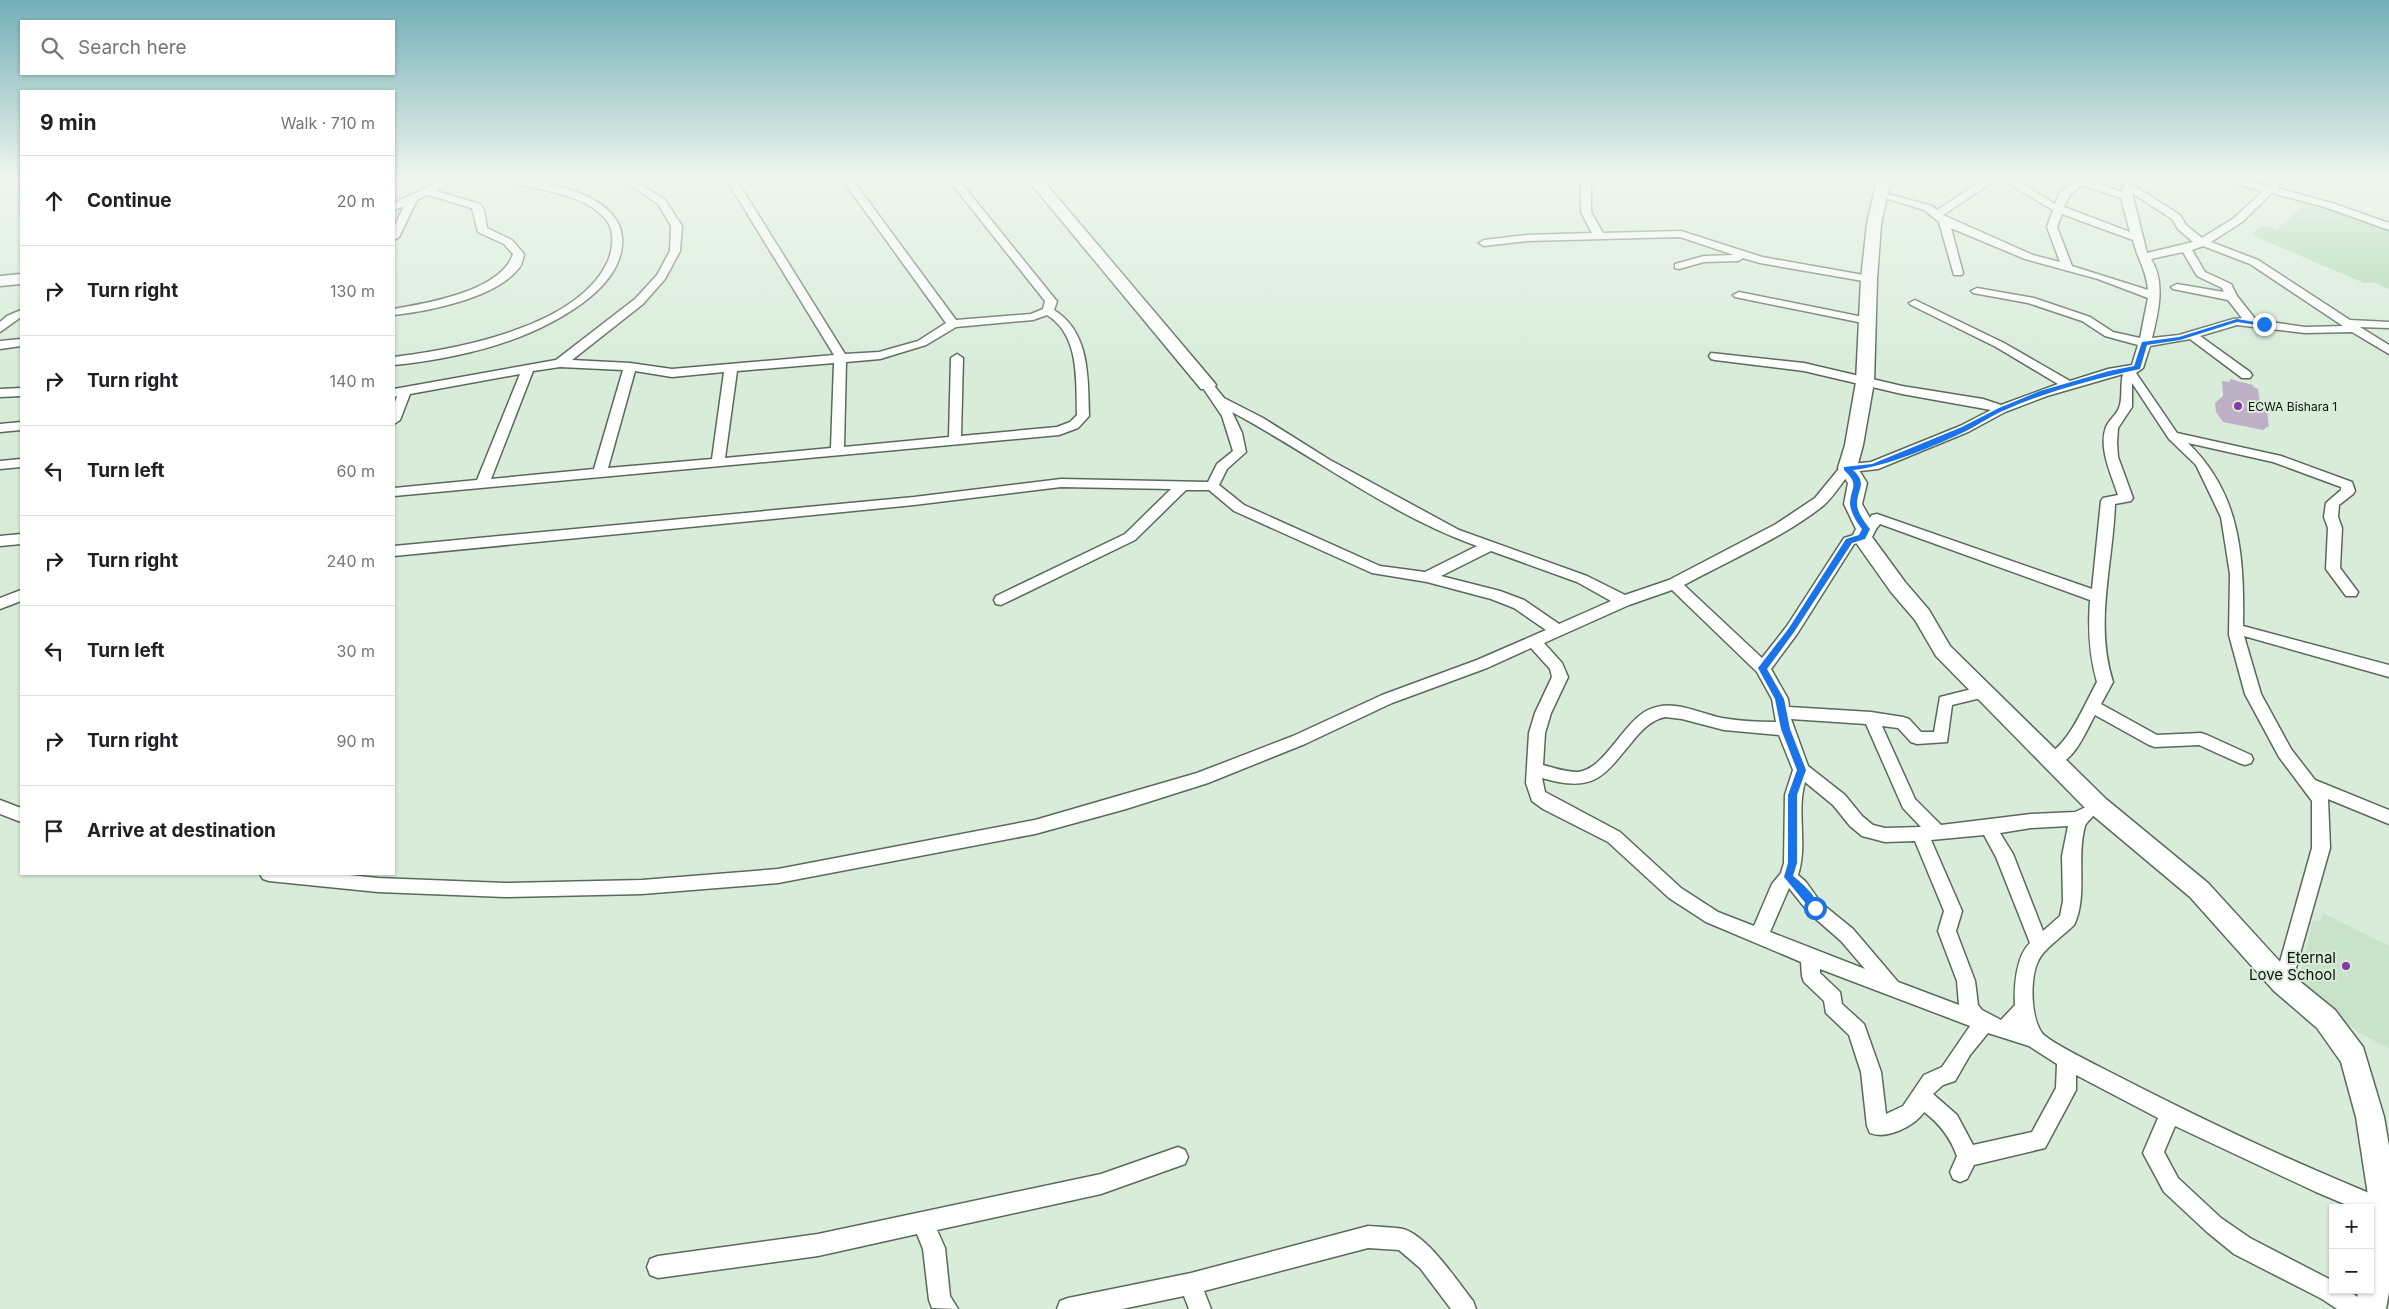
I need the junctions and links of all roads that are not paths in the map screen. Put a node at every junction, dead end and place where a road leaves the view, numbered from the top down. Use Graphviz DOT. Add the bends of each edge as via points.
graph roads {
  1 [pos="504,240"];
  2 [pos="618,240"];
  3 [pos="677,240"];
  4 [pos="769,240"];
  5 [pos="892,240"];
  6 [pos="1002,240"];
  7 [pos="1085,240"];
  8 [pos="1508,240"];
  9 [pos="1703,240"];
  10 [pos="1873,240"];
  11 [pos="1948,240"];
  12 [pos="1991,240"];
  13 [pos="2057,240"];
  14 [pos="2139,240"];
  15 [pos="2198,240"];
  16 [pos="2205,240"];
  17 [pos="2202,242"];
  18 [pos="1484,243"];
  19 [pos="2186,248"];
  20 [pos="2146,257"];
  21 [pos="1760,260"];
  22 [pos="1679,266"];
  23 [pos="2068,268"];
  24 [pos="1958,273"];
  25 [pos="20,279"];
  26 [pos="1869,280"];
  27 [pos="0,281"];
  28 [pos="2177,287"];
  29 [pos="1977,291"];
  30 [pos="1739,295"];
  31 [pos="2154,296"];
  32 [pos="2232,297"];
  33 [pos="1915,303"];
  34 [pos="1048,311"];
  35 [pos="395,312"];
  36 [pos="0,313"];
  37 [pos="20,313"];
  38 [pos="1868,321"];
  39 [pos="2252,323"];
  40 [pos="953,324"];
  41 [pos="2389,325"];
  42 [pos="2351,326"];
  43 [pos="0,329"];
  44 [pos="2192,335"];
  45 [pos="2144,343"];
  46 [pos="20,344"];
  47 [pos="0,345"];
  48 [pos="2389,350"];
  49 [pos="840,356"];
  50 [pos="1715,356"];
  51 [pos="957,358"];
  52 [pos="395,361"];
  53 [pos="560,363"];
  54 [pos="630,367"];
  55 [pos="528,368"];
  56 [pos="731,368"];
  57 [pos="2132,373"];
  58 [pos="2246,375"];
  59 [pos="1865,382"];
  60 [pos="1207,385"];
  61 [pos="2068,385"];
  62 [pos="20,392"];
  63 [pos="399,392"];
  64 [pos="0,394"];
  65 [pos="1222,401"];
  66 [pos="2001,409"];
  67 [pos="395,414"];
  68 [pos="20,426"];
  69 [pos="0,428"];
  70 [pos="2173,436"];
  71 [pos="955,441"];
  72 [pos="837,452"];
  73 [pos="718,462"];
  74 [pos="20,463"];
  75 [pos="0,465"];
  76 [pos="1847,468"];
  77 [pos="600,473"];
  78 [pos="482,485"];
  79 [pos="1183,485"];
  80 [pos="1212,486"];
  81 [pos="395,492"];
  82 [pos="1862,537"];
  83 [pos="20,539"];
  84 [pos="0,541"];
  85 [pos="1488,547"];
  86 [pos="395,551"];
  87 [pos="1427,577"];
  88 [pos="1674,584"];
  89 [pos="2351,592"];
  90 [pos="20,595"];
  91 [pos="2098,597"];
  92 [pos="1002,600"];
  93 [pos="1624,601"];
  94 [pos="0,604"];
  95 [pos="2236,629"];
  96 [pos="1557,630"];
  97 [pos="1534,642"];
  98 [pos="1762,668"];
  99 [pos="2389,671"];
  100 [pos="1984,692"];
  101 [pos="2092,706"];
  102 [pos="1871,718"];
  103 [pos="1784,721"];
  104 [pos="2245,759"];
  105 [pos="2050,760"];
  106 [pos="1534,769"];
  107 [pos="1801,770"];
  108 [pos="2310,785"];
  109 [pos="2098,806"];
  110 [pos="0,807"];
  111 [pos="20,815"];
  112 [pos="2389,817"];
  113 [pos="2078,819"];
  114 [pos="1988,828"];
  115 [pos="1929,833"];
  116 [pos="279,875"];
  117 [pos="1788,877"];
  118 [pos="1759,936"];
  119 [pos="2040,946"];
  120 [pos="1810,957"];
  121 [pos="2283,983"];
  122 [pos="1892,988"];
  123 [pos="2024,1008"];
  124 [pos="1985,1021"];
  125 [pos="2004,1030"];
  126 [pos="2034,1038"];
  127 [pos="2068,1060"];
  128 [pos="1922,1097"];
  129 [pos="2170,1114"];
  130 [pos="1178,1158"];
  131 [pos="2387,1210"];
  132 [pos="922,1222"];
  133 [pos="658,1267"];
  134 [pos="1191,1284"];
  135 [pos="947,1309"];
  136 [pos="1068,1309"];
  137 [pos="1200,1309"];
  138 [pos="1465,1309"];
  139 [pos="2355,1309"];
  140 [pos="2370,1309"];
  1 -- 35 [label="street" via="519,254 511,272 467,294"];
  2 -- 52 [label="street" via="610,271 584,297 523,331 467,349"];
  3 -- 53 [label="street" via="672,259 652,289"];
  4 -- 49 [label="street"];
  5 -- 40 [label="street"];
  6 -- 34 [label="street" via="1051,301"];
  7 -- 60 [label="street"];
  8 -- 18 [label="street"];
  9 -- 21 [label="street"];
  10 -- 26 [label="street"];
  11 -- 24 [label="street"];
  12 -- 23 [label="street" via="2029,257"];
  13 -- 23 [label="street"];
  14 -- 20 [label="street" via="2141,252"];
  15 -- 17 [label="street"];
  16 -- 17 [label="street"];
  17 -- 19 [label="street"];
  17 -- 42 [label="street" via="2254,262"];
  19 -- 20 [label="street"];
  19 -- 32 [label="street" via="2201,274 2227,286"];
  20 -- 31 [label="street"];
  21 -- 22 [label="street" via="1704,259"];
  21 -- 26 [label="street"];
  23 -- 31 [label="street"];
  25 -- 27 [label="street"];
  26 -- 38 [label="street"];
  28 -- 32 [label="street"];
  29 -- 45 [label="street" via="2030,300 2086,319 2116,337"];
  30 -- 38 [label="street"];
  31 -- 45 [label="street"];
  32 -- 39 [label="street"];
  33 -- 61 [label="street" via="2000,345"];
  34 -- 40 [label="street" via="1033,317"];
  34 -- 71 [label="street" via="1064,322 1074,337 1083,416 1059,432"];
  36 -- 37 [label="street"];
  37 -- 43 [label="street"];
  38 -- 59 [label="street"];
  39 -- 42 [label="street" via="2305,330"];
  39 -- 44 [label="street" via="2237,320"];
  40 -- 49 [label="street" via="922,343 902,350 880,355"];
  41 -- 42 [label="street"];
  42 -- 48 [label="street"];
  44 -- 45 [label="street"];
  44 -- 58 [label="street"];
  45 -- 57 [label="street"];
  46 -- 47 [label="street"];
  49 -- 56 [label="street"];
  49 -- 72 [label="street"];
  50 -- 59 [label="street" via="1804,367"];
  51 -- 71 [label="street"];
  53 -- 54 [label="street"];
  53 -- 55 [label="street"];
  54 -- 56 [label="street" via="672,372"];
  54 -- 77 [label="street"];
  55 -- 63 [label="street"];
  55 -- 78 [label="street"];
  56 -- 73 [label="street"];
  57 -- 61 [label="street" via="2112,372"];
  57 -- 70 [label="street"];
  57 -- 91 [label="street" via="2126,384 2126,407 2112,428 2111,443 2112,457 2126,498 2108,501"];
  59 -- 66 [label="street"];
  59 -- 76 [label="street"];
  60 -- 65 [label="street"];
  61 -- 66 [label="street"];
  62 -- 64 [label="street"];
  63 -- 67 [label="street"];
  65 -- 80 [label="street" via="1236,432 1240,452 1222,466"];
  65 -- 85 [label="street" via="1333,468 1454,533"];
  66 -- 76 [label="street" via="1964,429 1873,466"];
  68 -- 69 [label="street"];
  70 -- 89 [label="street" via="2276,459 2347,485 2348,491 2333,503 2331,517 2335,528 2333,569"];
  70 -- 95 [label="street" via="2201,463 2228,517 2237,574"];
  71 -- 72 [label="street"];
  72 -- 73 [label="street"];
  73 -- 77 [label="street"];
  74 -- 75 [label="street"];
  76 -- 82 [label="street" via="1856,476 1858,488 1853,504 1866,529"];
  76 -- 88 [label="street" via="1820,501 1801,514"];
  77 -- 78 [label="street"];
  78 -- 81 [label="street"];
  79 -- 80 [label="street"];
  79 -- 86 [label="street" via="1061,483"];
  79 -- 92 [label="street" via="1130,537"];
  80 -- 87 [label="street" via="1239,508 1377,570"];
  82 -- 91 [label="street" via="1877,518"];
  82 -- 98 [label="street" via="1849,541 1792,630"];
  82 -- 100 [label="street" via="1922,615 1943,651"];
  83 -- 84 [label="street"];
  85 -- 87 [label="street"];
  85 -- 93 [label="street" via="1582,579"];
  87 -- 96 [label="street" via="1487,592 1518,604"];
  88 -- 93 [label="street"];
  88 -- 98 [label="street"];
  90 -- 94 [label="street"];
  91 -- 101 [label="street" via="2099,669 2105,682"];
  93 -- 96 [label="street"];
  95 -- 99 [label="street"];
  95 -- 108 [label="street" via="2253,694 2285,754"];
  96 -- 97 [label="street"];
  97 -- 106 [label="street" via="1556,667 1560,677 1537,733"];
  97 -- 116 [label="street" via="1388,699 1299,740 1202,778 1035,827 906,853 778,876 642,887 505,890 378,885"];
  98 -- 103 [label="street" via="1780,699"];
  100 -- 102 [label="street" via="1945,701 1940,738 1917,738 1903,723"];
  100 -- 105 [label="street"];
  101 -- 104 [label="street" via="2156,741 2201,740"];
  101 -- 105 [label="street" via="2068,748"];
  102 -- 103 [label="street"];
  102 -- 115 [label="street" via="1909,802"];
  103 -- 106 [label="street" via="1724,724 1681,712 1658,712 1642,719 1609,761 1594,773 1579,779"];
  103 -- 107 [label="street"];
  105 -- 109 [label="street"];
  106 -- 118 [label="street" via="1538,796 1614,837 1675,893 1712,917"];
  107 -- 115 [label="street" via="1840,800 1868,833"];
  107 -- 117 [label="street" via="1793,795 1793,863"];
  108 -- 112 [label="street"];
  108 -- 121 [label="street" via="2320,800 2321,848"];
  109 -- 113 [label="street"];
  109 -- 121 [label="street" via="2199,890"];
  110 -- 111 [label="street"];
  113 -- 114 [label="street" via="2031,821"];
  113 -- 119 [label="street" via="2071,856 2072,901 2068,920"];
  114 -- 115 [label="street"];
  114 -- 119 [label="street" via="2004,854"];
  115 -- 124 [label="street" via="1953,911 1947,931 1966,981 1969,1008"];
  117 -- 118 [label="street" via="1781,884"];
  117 -- 122 [label="street" via="1815,908 1847,935"];
  118 -- 120 [label="street"];
  119 -- 123 [label="street" via="2033,952 2023,982"];
  120 -- 122 [label="street"];
  120 -- 128 [label="street" via="1811,976 1833,998 1832,1006 1857,1030 1870,1072 1877,1126 1904,1118"];
  121 -- 131 [label="street" via="2326,1019 2353,1056 2370,1116"];
  122 -- 124 [label="street"];
  123 -- 125 [label="street"];
  123 -- 126 [label="street"];
  124 -- 125 [label="street"];
  124 -- 128 [label="street" via="1948,1074 1936,1076 1929,1082"];
  125 -- 126 [label="street"];
  126 -- 127 [label="street"];
  127 -- 128 [label="street" via="2066,1090 2038,1141 1963,1164 1959,1132 1949,1119"];
  127 -- 129 [label="street"];
  129 -- 131 [label="street" via="2323,1185"];
  129 -- 139 [label="street" via="2153,1153 2171,1185 2242,1246 2330,1291"];
  130 -- 132 [label="street" via="1101,1184"];
  131 -- 140 [label="street"];
  132 -- 133 [label="street" via="818,1245"];
  132 -- 135 [label="street" via="934,1248 940,1300"];
  134 -- 136 [label="street"];
  134 -- 137 [label="street"];
  134 -- 138 [label="street" via="1368,1237 1403,1240 1428,1260"];
}
